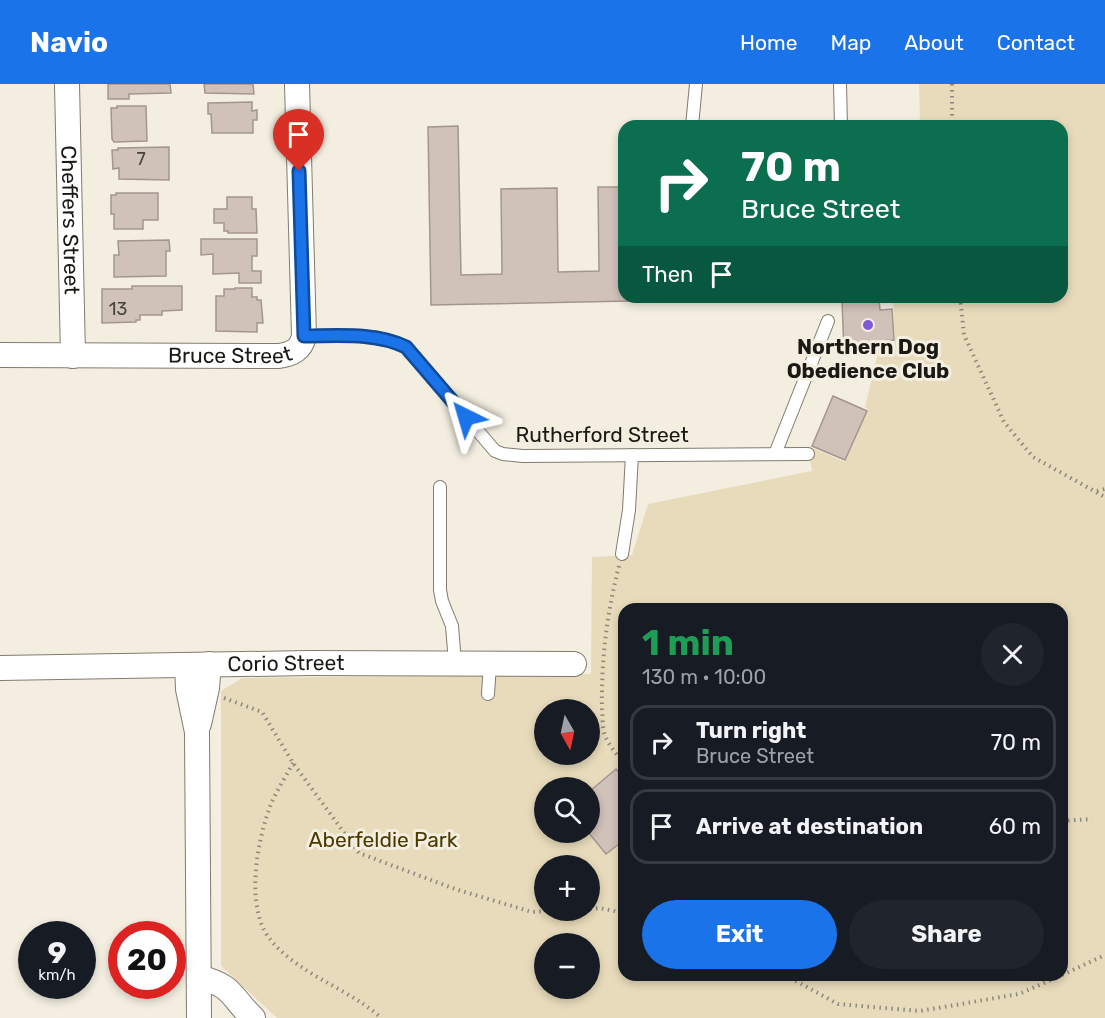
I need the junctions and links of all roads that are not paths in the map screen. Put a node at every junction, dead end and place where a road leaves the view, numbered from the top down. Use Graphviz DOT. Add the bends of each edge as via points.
graph roads {
  1 [pos="67,84"];
  2 [pos="297,84"];
  3 [pos="696,84"];
  4 [pos="840,84"];
  5 [pos="693,120"];
  6 [pos="841,120"];
  7 [pos="828,321"];
  8 [pos="304,336"];
  9 [pos="0,355"];
  10 [pos="73,356"];
  11 [pos="775,454"];
  12 [pos="808,454"];
  13 [pos="632,455"];
  14 [pos="440,487"];
  15 [pos="622,554"];
  16 [pos="455,663"];
  17 [pos="490,663"];
  18 [pos="574,664"];
  19 [pos="0,668"];
  20 [pos="201,672"];
  21 [pos="488,694"];
  22 [pos="199,977"];
  23 [pos="199,1010"];
  24 [pos="251,1016"];
  1 -- 10 [label="street, Cheffers Street"];
  2 -- 8 [label="street, Bruce Street"];
  3 -- 5 [label="lane"];
  4 -- 6 [label="lane"];
  7 -- 11 [label="lane"];
  8 -- 10 [label="street, Bruce Street" via="293,353 279,356"];
  8 -- 13 [label="lane, Rutherford Street" via="373,337 406,347 499,453"];
  9 -- 10 [label="street, Bruce Street"];
  11 -- 12 [label="lane, Rutherford Street"];
  11 -- 13 [label="lane, Rutherford Street"];
  13 -- 15 [label="lane"];
  14 -- 16 [label="lane" via="440,590 455,639"];
  16 -- 17 [label="street, Corio Street"];
  16 -- 20 [label="street, Corio Street"];
  17 -- 18 [label="street, Corio Street"];
  17 -- 21 [label="lane"];
  19 -- 20 [label="street, Corio Street"];
  20 -- 22 [label="street" via="188,689 197,732"];
  22 -- 23 [label="street"];
  22 -- 24 [label="street" via="220,983"];
  23 -- 24 [label="street" via="216,1002"];
}
